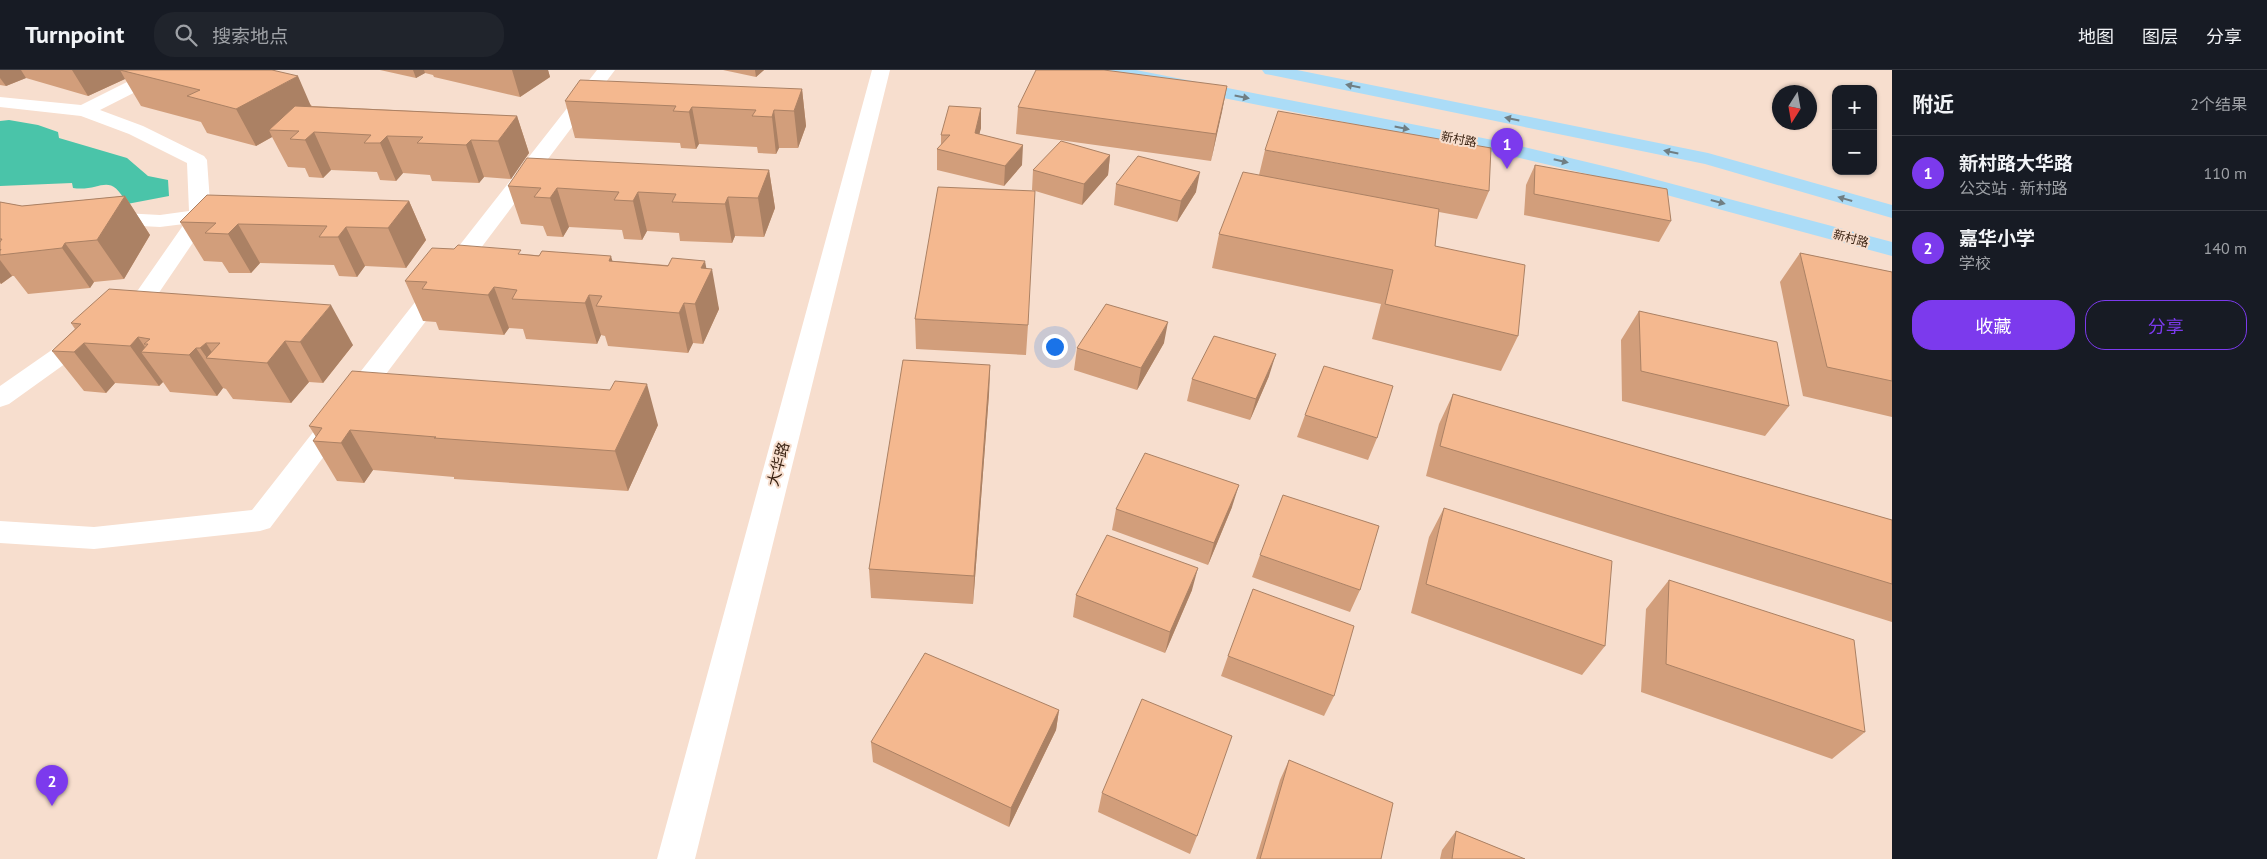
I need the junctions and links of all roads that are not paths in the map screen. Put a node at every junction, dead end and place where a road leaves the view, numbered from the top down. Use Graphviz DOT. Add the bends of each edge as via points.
graph roads {
  1 [pos="165,70"];
  2 [pos="606,70"];
  3 [pos="881,70"];
  4 [pos="1109,70"];
  5 [pos="1271,70"];
  6 [pos="0,102"];
  7 [pos="84,111"];
  8 [pos="1892,212"];
  9 [pos="82,216"];
  10 [pos="200,216"];
  11 [pos="1892,249"];
  12 [pos="0,398"];
  13 [pos="0,532"];
  14 [pos="676,859"];
  1 -- 7 [label="street"];
  2 -- 13 [label="street" via="260,520 94,538"];
  3 -- 14 [label="street, 大华路"];
  4 -- 11 [label="main road, 新村路, one-way" via="1609,172"];
  8 -- 5 [label="main road, one-way" via="1708,159"];
  6 -- 7 [label="street"];
  7 -- 10 [label="street" via="136,130 197,160"];
  9 -- 10 [label="street" via="160,221"];
  10 -- 12 [label="street" via="146,295"];
}
